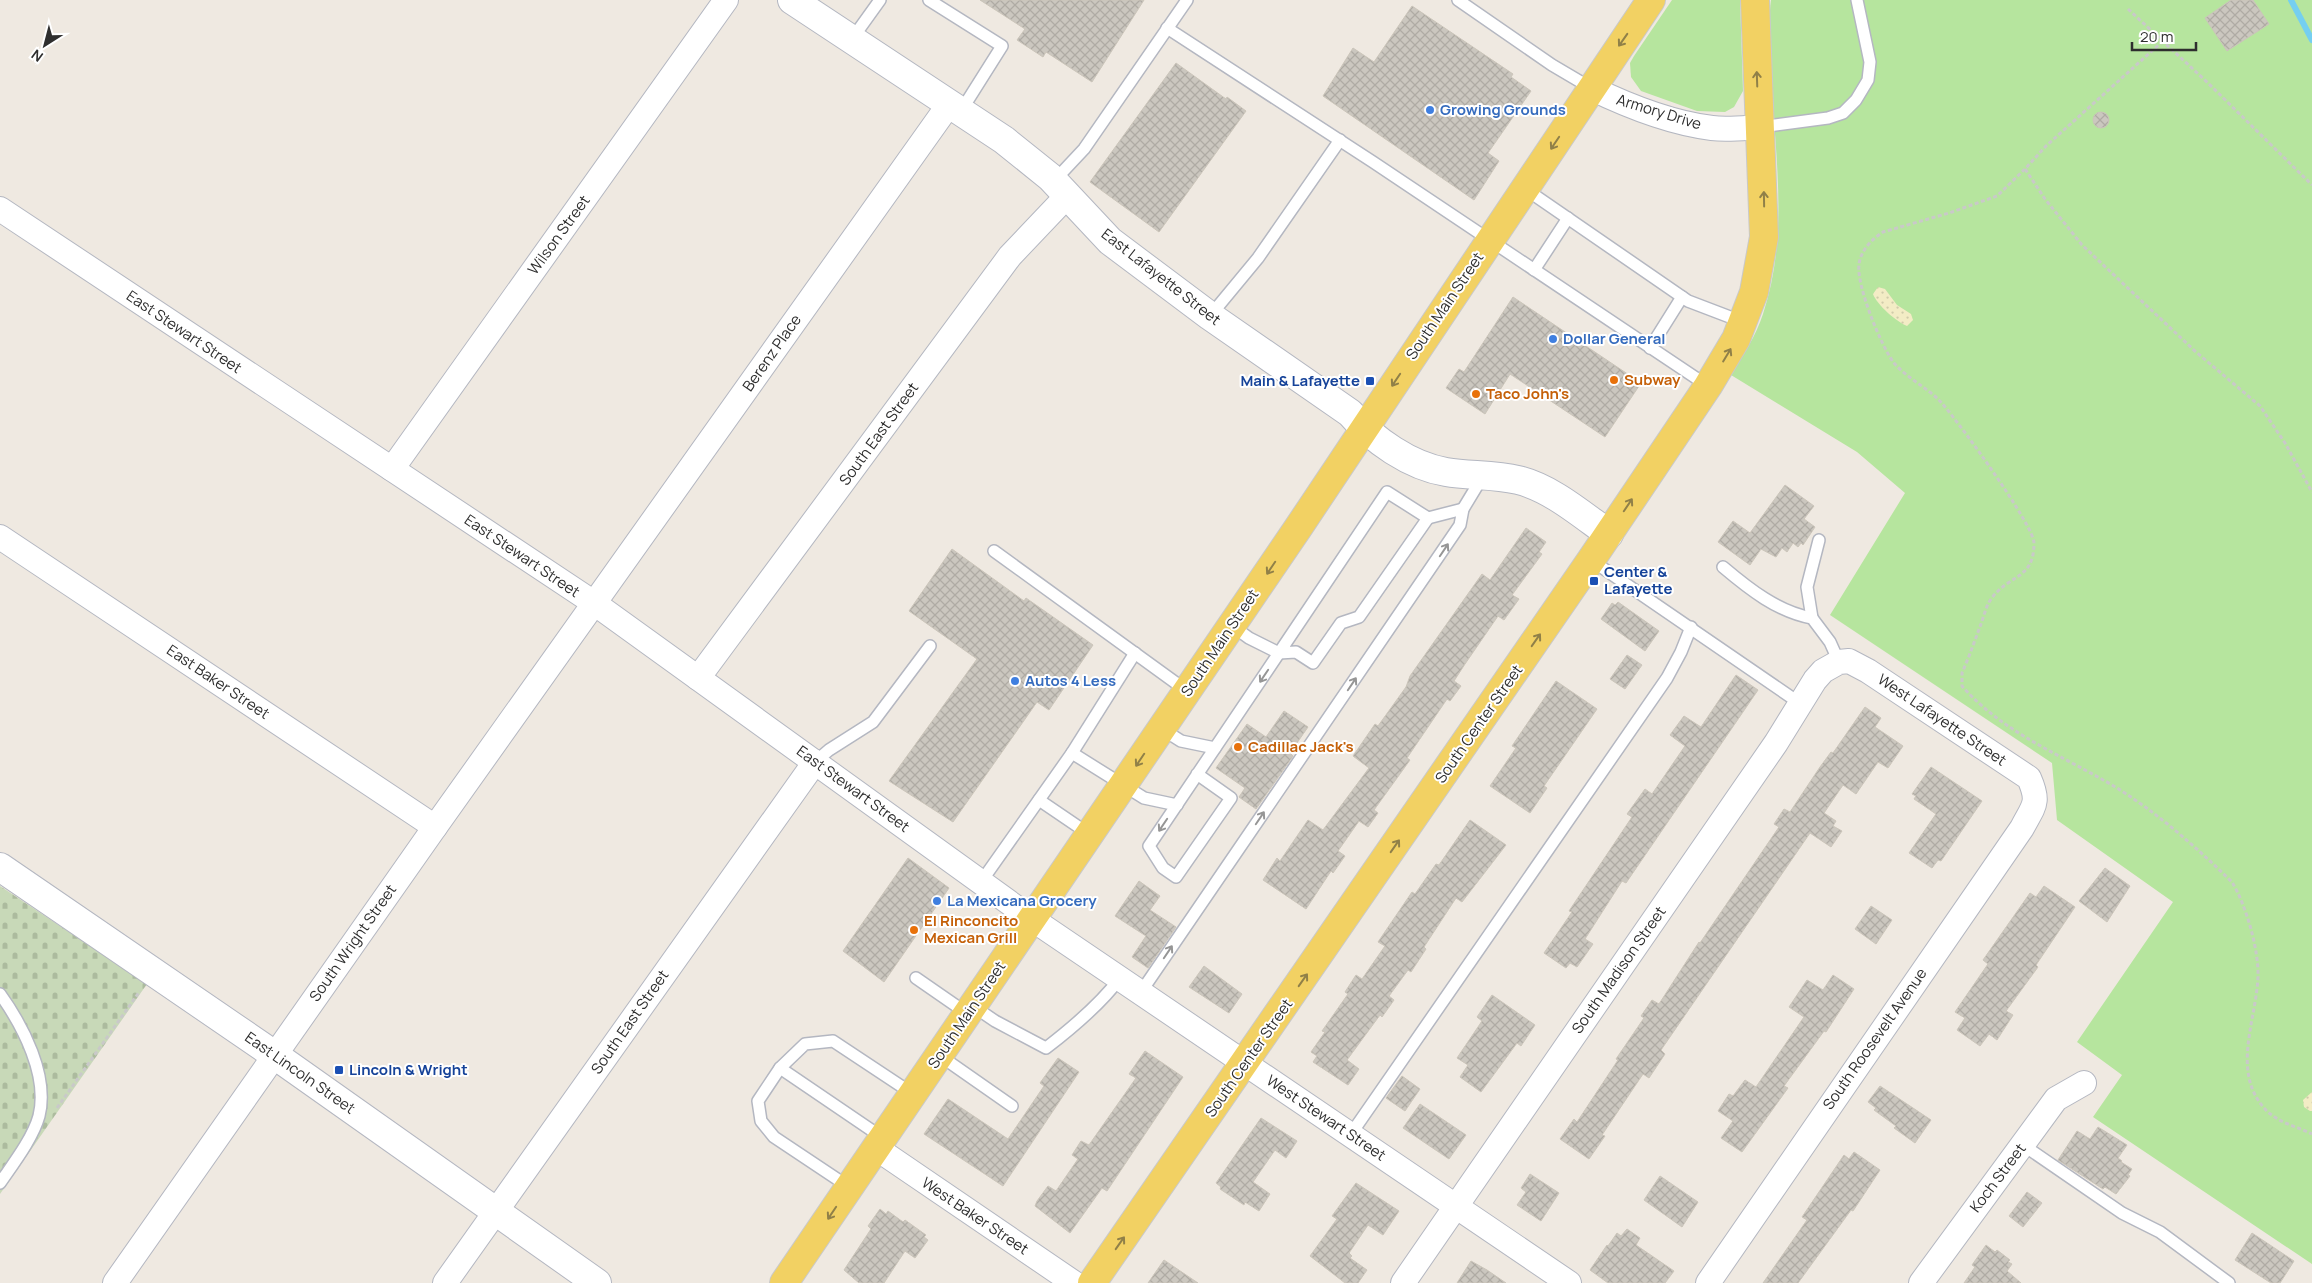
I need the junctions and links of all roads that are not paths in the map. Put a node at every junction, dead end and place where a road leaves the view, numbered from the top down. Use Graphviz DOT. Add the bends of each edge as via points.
graph roads {
  1 [pos="726,0"];
  2 [pos="792,0"];
  3 [pos="880,0"];
  4 [pos="929,0"];
  5 [pos="1458,0"];
  6 [pos="1651,0"];
  7 [pos="1755,0"];
  8 [pos="1857,0"];
  9 [pos="1182,2"];
  10 [pos="1167,28"];
  11 [pos="852,39"];
  12 [pos="1591,88"];
  13 [pos="956,107"];
  14 [pos="1759,127"];
  15 [pos="1340,140"];
  16 [pos="1061,188"];
  17 [pos="1524,188"];
  18 [pos="0,209"];
  19 [pos="1568,218"];
  20 [pos="1489,240"];
  21 [pos="1534,270"];
  22 [pos="1682,296"];
  23 [pos="1210,316"];
  24 [pos="1743,322"];
  25 [pos="1650,348"];
  26 [pos="1708,386"];
  27 [pos="1363,428"];
  28 [pos="392,469"];
  29 [pos="1484,475"];
  30 [pos="1463,509"];
  31 [pos="1428,518"];
  32 [pos="1609,534"];
  33 [pos="0,537"];
  34 [pos="1819,540"];
  35 [pos="994,551"];
  36 [pos="1591,560"];
  37 [pos="1723,567"];
  38 [pos="594,603"];
  39 [pos="1812,618"];
  40 [pos="1231,625"];
  41 [pos="1691,627"];
  42 [pos="930,646"];
  43 [pos="1135,653"];
  44 [pos="1279,653"];
  45 [pos="1839,662"];
  46 [pos="698,678"];
  47 [pos="1187,691"];
  48 [pos="1801,704"];
  49 [pos="1162,729"];
  50 [pos="1215,748"];
  51 [pos="1072,753"];
  52 [pos="815,762"];
  53 [pos="1197,774"];
  54 [pos="1122,786"];
  55 [pos="2036,792"];
  56 [pos="1039,800"];
  57 [pos="1177,805"];
  58 [pos="435,827"];
  59 [pos="1089,835"];
  60 [pos="0,868"];
  61 [pos="981,882"];
  62 [pos="1032,919"];
  63 [pos="916,978"];
  64 [pos="1120,978"];
  65 [pos="1141,992"];
  66 [pos="0,994"];
  67 [pos="970,1010"];
  68 [pos="939,1055"];
  69 [pos="276,1056"];
  70 [pos="1245,1064"];
  71 [pos="780,1068"];
  72 [pos="2084,1084"];
  73 [pos="913,1094"];
  74 [pos="1012,1106"];
  75 [pos="1351,1134"];
  76 [pos="879,1143"];
  77 [pos="2022,1144"];
  78 [pos="0,1183"];
  79 [pos="849,1187"];
  80 [pos="1455,1206"];
  81 [pos="495,1212"];
  82 [pos="115,1283"];
  83 [pos="445,1283"];
  84 [pos="597,1283"];
  85 [pos="784,1283"];
  86 [pos="1074,1283"];
  87 [pos="1092,1283"];
  88 [pos="1403,1283"];
  89 [pos="1570,1283"];
  90 [pos="1708,1283"];
  91 [pos="1921,1283"];
  92 [pos="2229,1283"];
  1 -- 28 [label="street, Wilson Street"];
  2 -- 11 [label="street, East Lafayette Street"];
  3 -- 11 [label="lane"];
  4 -- 13 [label="lane" via="1002,46"];
  5 -- 12 [label="lane"];
  6 -- 12 [label="main road, South Main Street, one-way"];
  14 -- 7 [label="main road, one-way"];
  8 -- 14 [label="lane" via="1870,62 1868,80 1856,100 1843,113 1828,118"];
  9 -- 10 [label="lane"];
  10 -- 15 [label="lane"];
  10 -- 16 [label="lane"];
  11 -- 13 [label="street, East Lafayette Street"];
  12 -- 14 [label="street, Armory Drive" via="1685,123 1712,128"];
  12 -- 17 [label="main road, South Main Street, one-way"];
  13 -- 16 [label="street, East Lafayette Street" via="1004,140"];
  13 -- 38 [label="street, Berenz Place"];
  24 -- 14 [label="main road, South Center Street, one-way" via="1754,292 1764,237"];
  15 -- 20 [label="lane"];
  15 -- 23 [label="lane" via="1258,258"];
  16 -- 23 [label="street, East Lafayette Street" via="1110,241"];
  16 -- 46 [label="street, South East Street"];
  17 -- 19 [label="lane"];
  17 -- 20 [label="main road, South Main Street"];
  18 -- 28 [label="street, East Stewart Street"];
  19 -- 21 [label="lane"];
  19 -- 22 [label="lane"];
  20 -- 21 [label="lane"];
  20 -- 27 [label="main road, South Main Street, one-way"];
  21 -- 25 [label="lane"];
  22 -- 24 [label="lane"];
  22 -- 25 [label="lane"];
  23 -- 27 [label="street, East Lafayette Street" via="1350,413"];
  26 -- 24 [label="main road, South Center Street, one-way"];
  25 -- 26 [label="lane"];
  32 -- 26 [label="main road, South Center Street, one-way"];
  27 -- 29 [label="street" via="1413,461 1445,472"];
  27 -- 40 [label="main road, South Main Street, one-way"];
  28 -- 38 [label="street, East Stewart Street"];
  29 -- 30 [label="lane"];
  29 -- 32 [label="street" via="1518,480 1542,489"];
  30 -- 31 [label="lane"];
  65 -- 30 [label="lane, one-way" via="1460,526"];
  31 -- 44 [label="lane" via="1359,617 1341,623 1313,663 1296,652"];
  31 -- 44 [label="lane" via="1387,492"];
  32 -- 36 [label="main road, South Center Street"];
  33 -- 58 [label="street, East Baker Street"];
  34 -- 39 [label="lane" via="1807,587"];
  35 -- 43 [label="lane"];
  36 -- 41 [label="lane"];
  70 -- 36 [label="main road, South Center Street, one-way"];
  37 -- 39 [label="lane" via="1782,610"];
  38 -- 46 [label="street, East Stewart Street"];
  38 -- 58 [label="street, South Wright Street"];
  39 -- 45 [label="lane" via="1830,642"];
  40 -- 44 [label="lane"];
  40 -- 47 [label="main road, South Main Street"];
  41 -- 48 [label="lane"];
  41 -- 75 [label="lane" via="1667,678"];
  42 -- 52 [label="lane" via="873,722"];
  43 -- 47 [label="lane"];
  43 -- 51 [label="lane"];
  44 -- 50 [label="lane, one-way"];
  45 -- 48 [label="street, South Madison Street" via="1823,671"];
  45 -- 55 [label="street, West Lafayette Street" via="1849,661 1868,671 2029,778"];
  46 -- 52 [label="street, East Stewart Street"];
  47 -- 49 [label="main road, South Main Street"];
  48 -- 80 [label="street, South Madison Street"];
  49 -- 50 [label="lane" via="1181,741"];
  49 -- 54 [label="main road, South Main Street, one-way"];
  50 -- 53 [label="lane"];
  51 -- 54 [label="lane"];
  51 -- 56 [label="lane"];
  52 -- 61 [label="street, East Stewart Street"];
  52 -- 81 [label="street, South East Street"];
  53 -- 57 [label="lane"];
  57 -- 53 [label="lane, one-way" via="1149,846 1163,868 1176,877 1231,798"];
  54 -- 57 [label="lane" via="1144,798"];
  54 -- 59 [label="main road, South Main Street"];
  55 -- 90 [label="street, South Roosevelt Avenue" via="2022,828"];
  56 -- 59 [label="lane"];
  56 -- 61 [label="lane"];
  58 -- 69 [label="street, South Wright Street" via="288,1034"];
  59 -- 62 [label="main road, South Main Street"];
  60 -- 69 [label="street, East Lincoln Street"];
  61 -- 62 [label="street, East Stewart Street"];
  62 -- 64 [label="street, West Stewart Street"];
  62 -- 67 [label="main road, South Main Street"];
  63 -- 67 [label="lane"];
  64 -- 65 [label="street, West Stewart Street"];
  64 -- 67 [label="lane" via="1106,997 1046,1048"];
  65 -- 70 [label="street, West Stewart Street"];
  66 -- 78 [label="lane" via="29,1043 42,1092 38,1117 17,1159"];
  67 -- 68 [label="main road, South Main Street"];
  68 -- 73 [label="main road, South Main Street"];
  68 -- 74 [label="lane"];
  69 -- 81 [label="street, East Lincoln Street"];
  69 -- 82 [label="street, South Wright Street"];
  70 -- 75 [label="street, West Stewart Street"];
  87 -- 70 [label="main road, South Center Street, one-way"];
  71 -- 73 [label="lane" via="805,1044 833,1041"];
  71 -- 76 [label="lane"];
  71 -- 79 [label="lane" via="758,1101 761,1121 774,1137"];
  72 -- 77 [label="street, Koch Street" via="2056,1099"];
  73 -- 76 [label="main road, South Main Street"];
  75 -- 80 [label="street, West Stewart Street"];
  76 -- 79 [label="main road, South Main Street"];
  76 -- 86 [label="street, West Baker Street"];
  77 -- 91 [label="street, Koch Street"];
  77 -- 92 [label="lane" via="2122,1213 2160,1232"];
  79 -- 85 [label="main road, South Main Street, one-way"];
  80 -- 88 [label="street, South Madison Street"];
  80 -- 89 [label="street, West Stewart Street"];
  81 -- 83 [label="street, South East Street"];
  81 -- 84 [label="street, East Lincoln Street"];
}
